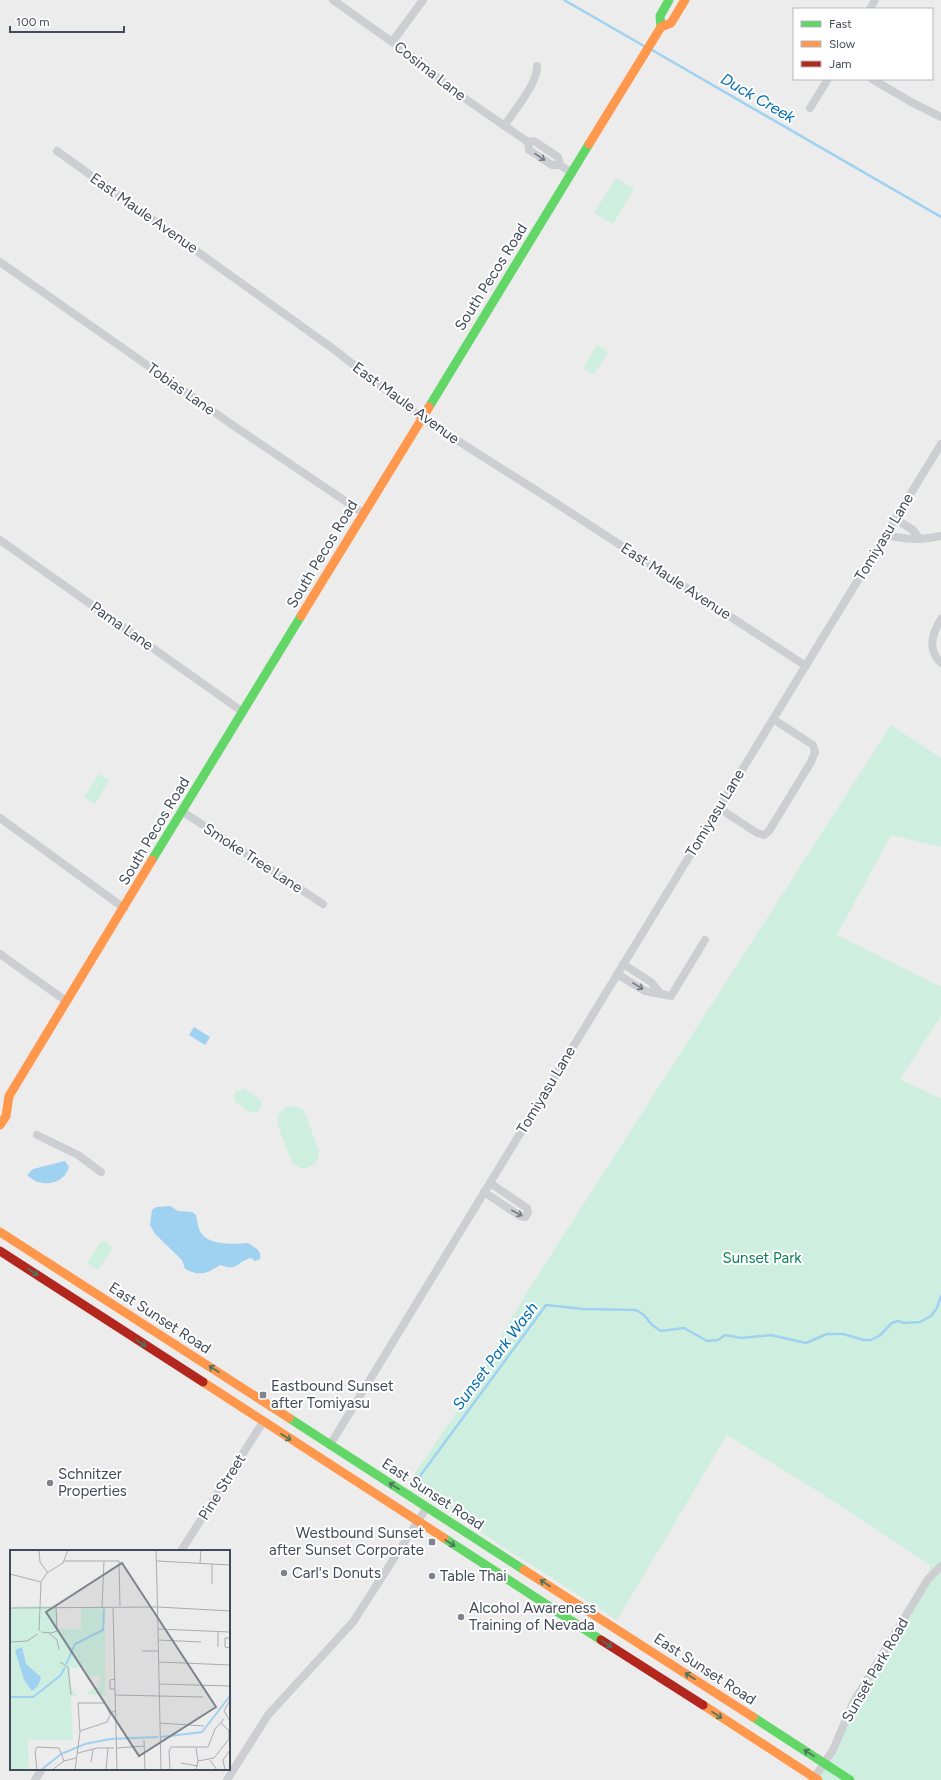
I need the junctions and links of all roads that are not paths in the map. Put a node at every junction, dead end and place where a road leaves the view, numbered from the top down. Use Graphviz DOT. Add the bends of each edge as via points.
graph roads {
  1 [pos="333,0"];
  2 [pos="423,0"];
  3 [pos="669,0"];
  4 [pos="685,0"];
  5 [pos="660,24"];
  6 [pos="392,42"];
  7 [pos="537,66"];
  8 [pos="827,80"];
  9 [pos="874,80"];
  10 [pos="810,108"];
  11 [pos="941,118"];
  12 [pos="504,126"];
  13 [pos="57,151"];
  14 [pos="572,173"];
  15 [pos="0,262"];
  16 [pos="422,418"];
  17 [pos="941,444"];
  18 [pos="363,514"];
  19 [pos="895,520"];
  20 [pos="885,535"];
  21 [pos="941,536"];
  22 [pos="920,539"];
  23 [pos="0,540"];
  24 [pos="941,619"];
  25 [pos="941,663"];
  26 [pos="806,666"];
  27 [pos="243,712"];
  28 [pos="773,720"];
  29 [pos="718,808"];
  30 [pos="183,812"];
  31 [pos="0,818"];
  32 [pos="323,904"];
  33 [pos="124,908"];
  34 [pos="705,940"];
  35 [pos="0,954"];
  36 [pos="623,964"];
  37 [pos="617,974"];
  38 [pos="660,993"];
  39 [pos="66,1001"];
  40 [pos="9,1096"];
  41 [pos="0,1102"];
  42 [pos="0,1125"];
  43 [pos="37,1135"];
  44 [pos="100,1172"];
  45 [pos="490,1183"];
  46 [pos="484,1192"];
  47 [pos="0,1232"];
  48 [pos="0,1251"];
  49 [pos="88,1308"];
  50 [pos="177,1346"];
  51 [pos="167,1360"];
  52 [pos="272,1407"];
  53 [pos="263,1422"];
  54 [pos="330,1445"];
  55 [pos="426,1507"];
  56 [pos="417,1522"];
  57 [pos="182,1550"];
  58 [pos="941,1566"];
  59 [pos="572,1600"];
  60 [pos="563,1615"];
  61 [pos="824,1763"];
  62 [pos="41,1770"];
  63 [pos="816,1779"];
  64 [pos="35,1780"];
  65 [pos="227,1780"];
  66 [pos="850,1780"];
  1 -- 6 [label="street, Cosima Lane"];
  2 -- 6 [label="street"];
  3 -- 5 [label="main road" via="660,16"];
  4 -- 5 [label="main road, South Pecos Road" via="671,23"];
  5 -- 14 [label="main road, South Pecos Road" via="655,37"];
  6 -- 12 [label="street, Cosima Lane"];
  7 -- 12 [label="street" via="534,80"];
  8 -- 10 [label="street"];
  9 -- 11 [label="street"];
  12 -- 14 [label="street, Cosima Lane" via="558,157 560,164"];
  13 -- 16 [label="street, East Maule Avenue" via="332,348"];
  14 -- 16 [label="main road, South Pecos Road"];
  15 -- 18 [label="street, Tobias Lane"];
  16 -- 18 [label="main road, South Pecos Road"];
  16 -- 26 [label="street, East Maule Avenue"];
  17 -- 19 [label="street, Tomiyasu Lane"];
  18 -- 27 [label="main road, South Pecos Road"];
  19 -- 20 [label="street, Tomiyasu Lane"];
  19 -- 22 [label="street" via="913,530"];
  20 -- 22 [label="street" via="908,540"];
  20 -- 26 [label="street, Tomiyasu Lane"];
  21 -- 22 [label="street"];
  23 -- 27 [label="street, Pama Lane"];
  24 -- 25 [label="street" via="933,634 932,644 934,654"];
  26 -- 28 [label="street, Tomiyasu Lane"];
  27 -- 30 [label="main road, South Pecos Road"];
  28 -- 29 [label="street, Tomiyasu Lane"];
  28 -- 29 [label="street" via="813,745 815,752 769,831 764,835 757,833"];
  29 -- 36 [label="street, Tomiyasu Lane"];
  30 -- 32 [label="street, Smoke Tree Lane"];
  30 -- 33 [label="main road, South Pecos Road"];
  31 -- 33 [label="street"];
  33 -- 39 [label="main road, South Pecos Road"];
  34 -- 38 [label="street" via="671,996"];
  35 -- 39 [label="street"];
  36 -- 37 [label="street, Tomiyasu Lane"];
  36 -- 38 [label="street" via="651,982"];
  37 -- 38 [label="street, one-way" via="645,991"];
  37 -- 45 [label="street, Tomiyasu Lane"];
  39 -- 40 [label="main road, South Pecos Road"];
  40 -- 41 [label="main road, South Pecos Road"];
  40 -- 42 [label="main road, South Pecos Road" via="6,1116"];
  43 -- 44 [label="street" via="78,1155"];
  45 -- 46 [label="street, Tomiyasu Lane"];
  46 -- 45 [label="street, one-way" via="520,1216 525,1217 528,1213 527,1208"];
  46 -- 54 [label="street, Tomiyasu Lane"];
  47 -- 50 [label="main road, East Sunset Road"];
  48 -- 49 [label="main road, East Sunset Road, one-way"];
  49 -- 50 [label="main road" via="121,1319 163,1346"];
  49 -- 51 [label="main road, East Sunset Road, one-way"];
  52 -- 50 [label="main road, East Sunset Road, one-way"];
  51 -- 52 [label="main road" via="170,1357 182,1360 213,1379"];
  51 -- 53 [label="main road, East Sunset Road"];
  52 -- 54 [label="main road, East Sunset Road"];
  53 -- 54 [label="main road" via="270,1417 322,1448 326,1449"];
  53 -- 56 [label="main road, East Sunset Road, one-way"];
  53 -- 57 [label="street, Pine Street"];
  55 -- 54 [label="main road, East Sunset Road, one-way"];
  55 -- 56 [label="street"];
  59 -- 55 [label="main road, East Sunset Road, one-way"];
  56 -- 60 [label="main road, East Sunset Road, one-way"];
  56 -- 65 [label="street" via="353,1622 268,1715"];
  58 -- 61 [label="street, Sunset Park Road" via="928,1579 857,1696 833,1750"];
  59 -- 60 [label="main road"];
  61 -- 59 [label="main road, East Sunset Road, one-way"];
  60 -- 63 [label="main road, East Sunset Road, one-way"];
  61 -- 63 [label="street, Sunset Park Road"];
  61 -- 66 [label="main road, East Sunset Road"];
  62 -- 64 [label="street"];
}
